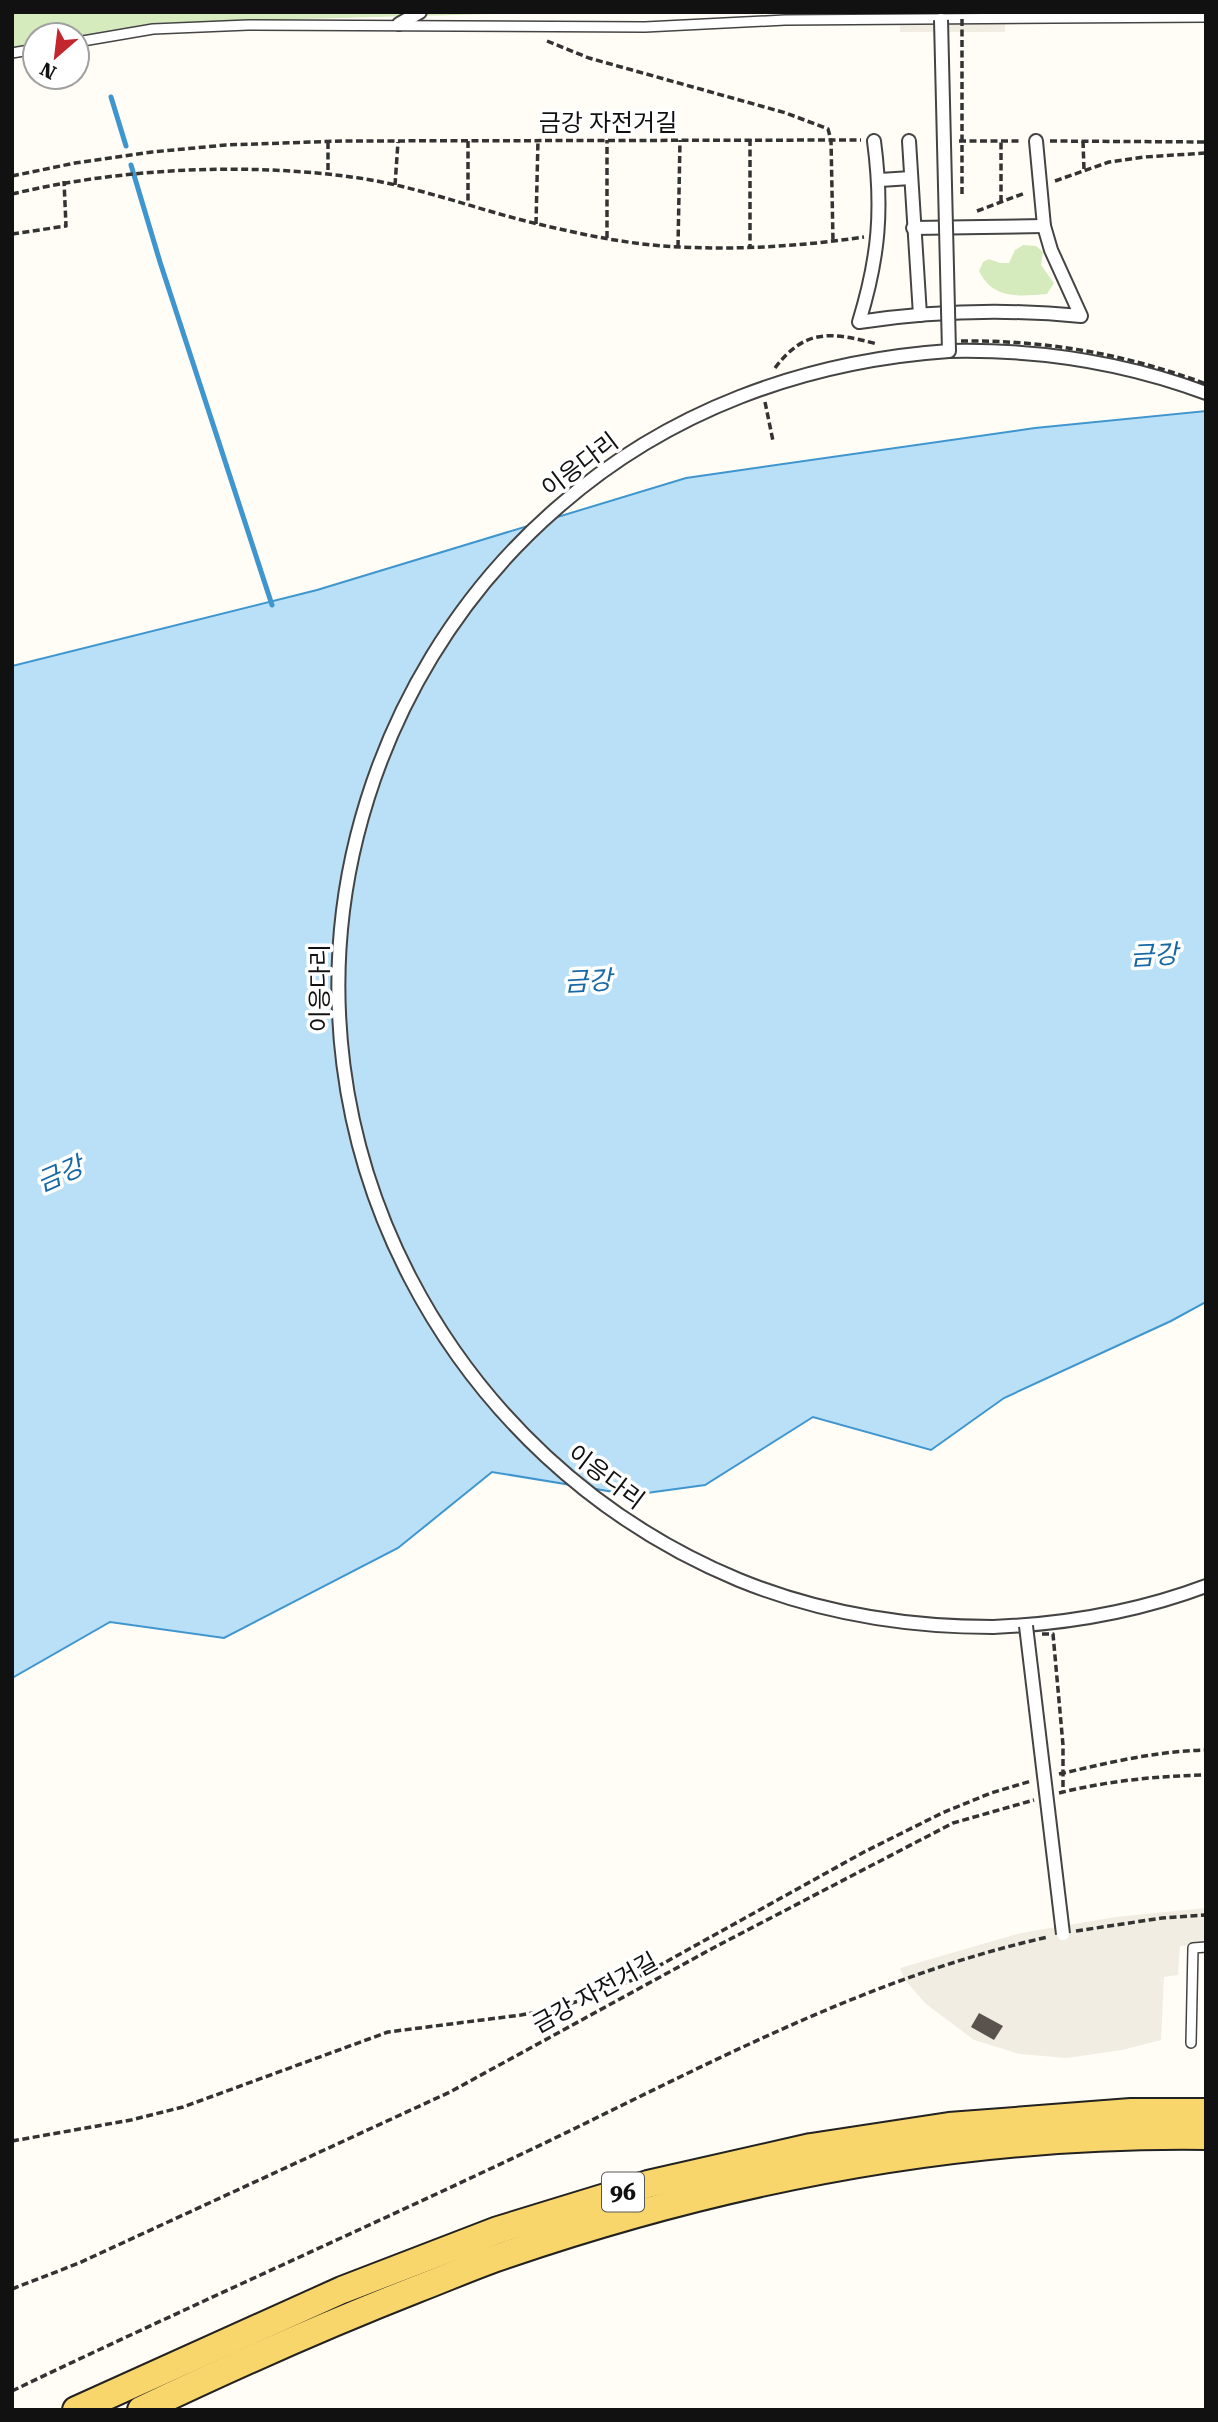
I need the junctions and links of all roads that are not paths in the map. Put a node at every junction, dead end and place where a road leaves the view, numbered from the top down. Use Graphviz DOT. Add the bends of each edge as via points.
graph roads {
  1 [pos="419,12"];
  2 [pos="1206,17"];
  3 [pos="941,20"];
  4 [pos="399,24"];
  5 [pos="91,40"];
  6 [pos="874,141"];
  7 [pos="909,141"];
  8 [pos="1036,141"];
  9 [pos="911,178"];
  10 [pos="880,180"];
  11 [pos="1044,226"];
  12 [pos="913,228"];
  13 [pos="920,315"];
  14 [pos="952,346"];
  15 [pos="1206,393"];
  16 [pos="1206,1586"];
  17 [pos="1029,1630"];
  18 [pos="1063,1934"];
  19 [pos="1206,1947"];
  20 [pos="1191,2043"];
  21 [pos="1206,2112"];
  22 [pos="1206,2136"];
  23 [pos="76,2410"];
  24 [pos="141,2410"];
  1 -- 4 [label="street"];
  2 -- 3 [label="lane"];
  3 -- 4 [label="lane" via="785,20 645,27"];
  3 -- 14 [label="street, bridge"];
  4 -- 5 [label="lane" via="153,29"];
  6 -- 10 [label="street"];
  7 -- 9 [label="street"];
  8 -- 11 [label="street"];
  9 -- 10 [label="street"];
  9 -- 12 [label="street"];
  10 -- 13 [label="street" via="879,234 859,322"];
  11 -- 12 [label="street"];
  11 -- 13 [label="street" via="1081,316 1042,312"];
  12 -- 13 [label="street"];
  14 -- 15 [label="street, 이응다리" via="1073,358"];
  14 -- 17 [label="street, 이응다리, bridge" via="822,369 701,413 592,479 542,520 498,566 423,670 371,787 343,912 341,1041 365,1167 413,1286 484,1393 568,1476 655,1539 772,1592 897,1622"];
  16 -- 17 [label="street, 이응다리" via="1124,1611"];
  17 -- 18 [label="street, bridge"];
  19 -- 20 [label="lane" via="1193,1948"];
  21 -- 23 [label="main road, 96" via="1131,2112 949,2126 811,2147 648,2184 498,2230 342,2290"];
  22 -- 24 [label="main road, 96" via="1129,2135 949,2150 814,2171 652,2209 504,2255 375,2306"];
}
